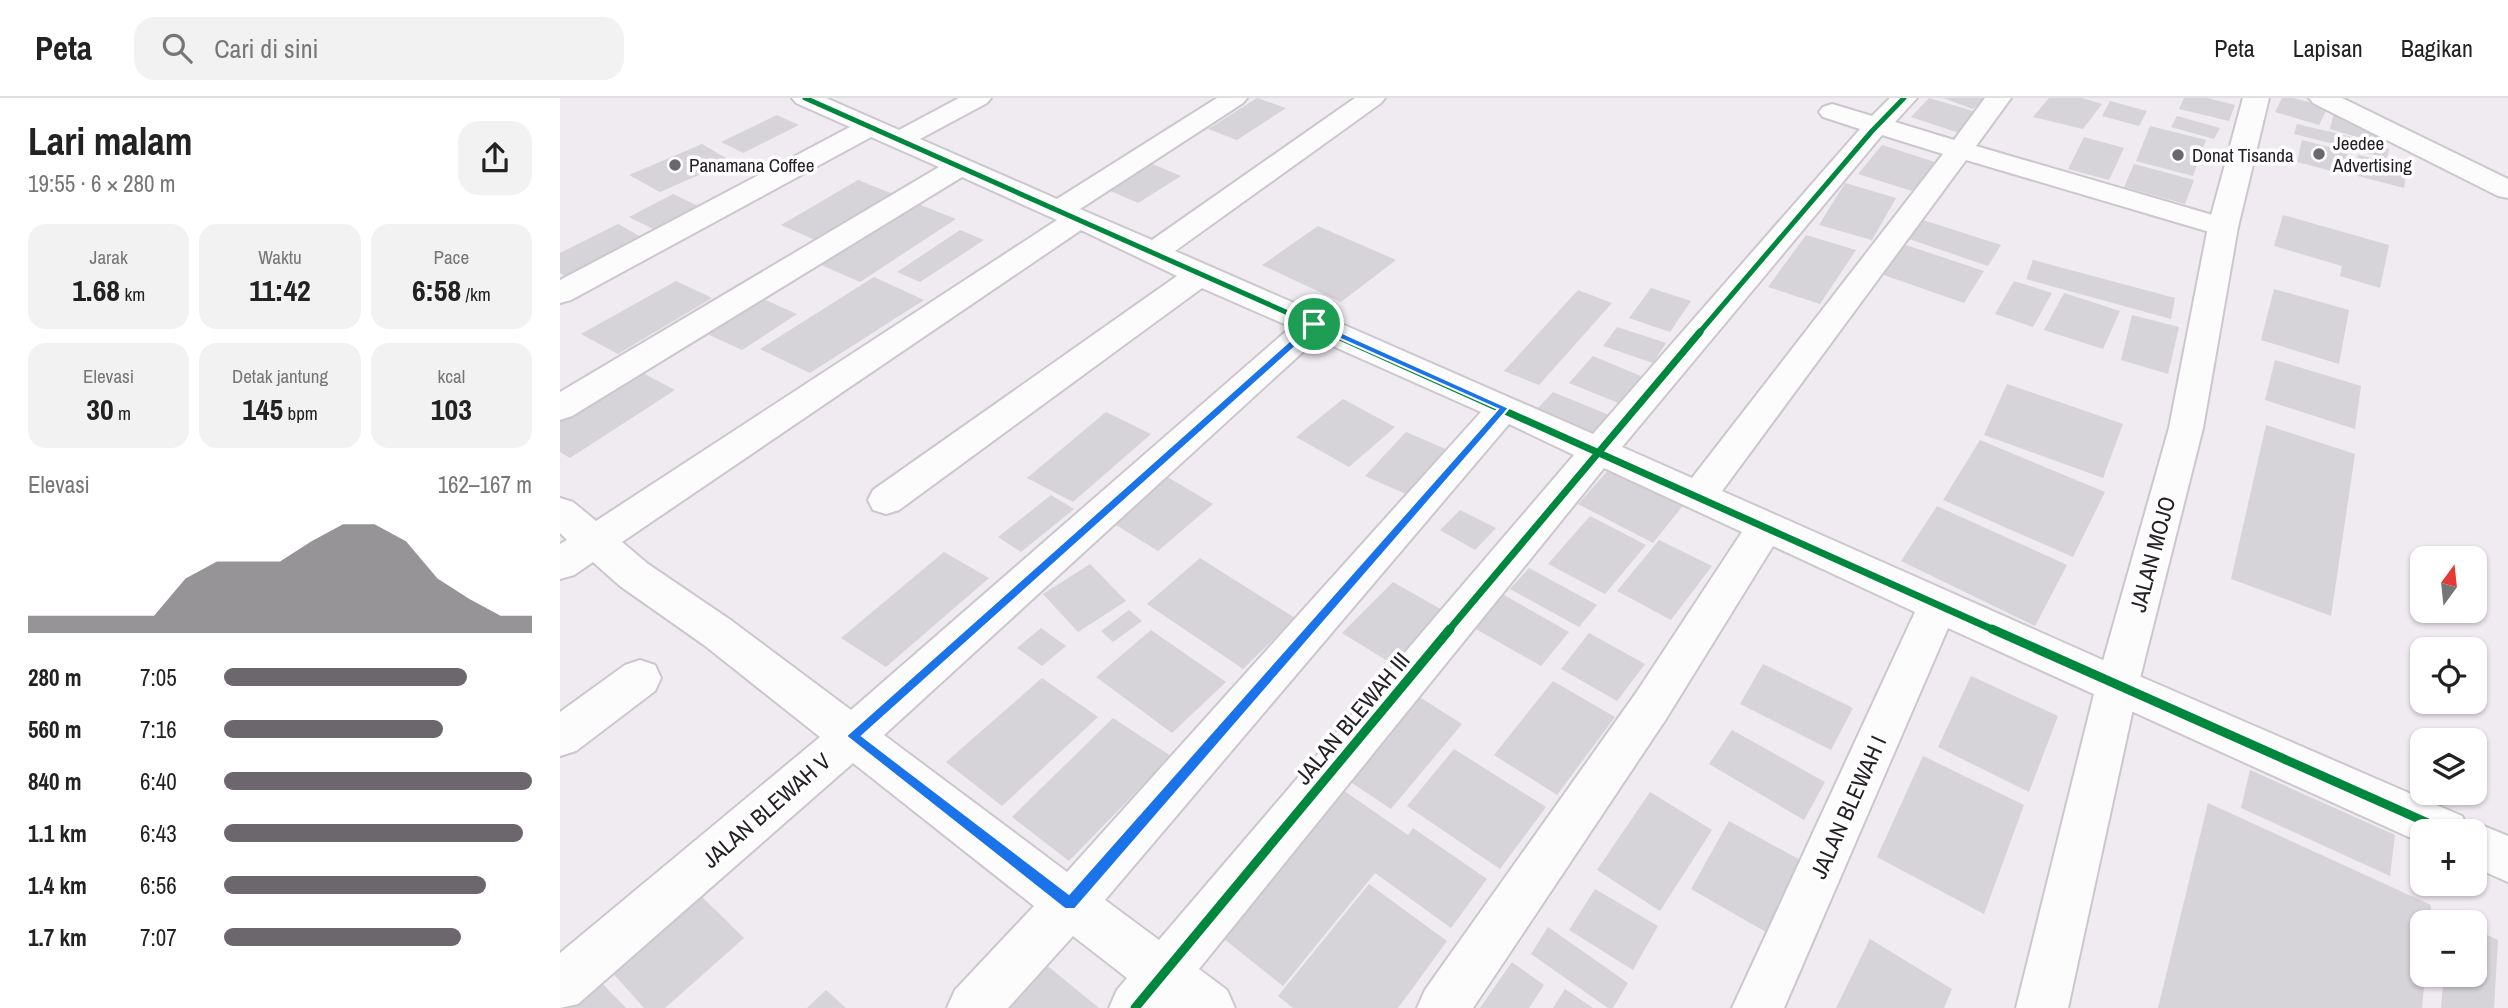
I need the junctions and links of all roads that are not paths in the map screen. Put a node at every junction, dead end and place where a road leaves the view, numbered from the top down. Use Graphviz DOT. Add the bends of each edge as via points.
graph roads {
  1 [pos="805,98"];
  2 [pos="978,98"];
  3 [pos="1234,98"];
  4 [pos="1372,98"];
  5 [pos="1904,98"];
  6 [pos="1998,98"];
  7 [pos="2256,98"];
  8 [pos="2322,98"];
  9 [pos="1832,111"];
  10 [pos="1877,125"];
  11 [pos="885,133"];
  12 [pos="1960,150"];
  13 [pos="959,167"];
  14 [pos="2508,190"];
  15 [pos="1068,215"];
  16 [pos="2222,227"];
  17 [pos="1154,252"];
  18 [pos="1199,275"];
  19 [pos="560,293"];
  20 [pos="1314,324"];
  21 [pos="560,408"];
  22 [pos="1504,408"];
  23 [pos="1597,452"];
  24 [pos="1698,497"];
  25 [pos="886,500"];
  26 [pos="560,512"];
  27 [pos="1765,527"];
  28 [pos="595,542"];
  29 [pos="560,564"];
  30 [pos="1938,605"];
  31 [pos="640,678"];
  32 [pos="2117,686"];
  33 [pos="853,736"];
  34 [pos="560,737"];
  35 [pos="2419,819"];
  36 [pos="2487,850"];
  37 [pos="2508,859"];
  38 [pos="1070,904"];
  39 [pos="560,986"];
  40 [pos="1149,990"];
  41 [pos="973,1008"];
  42 [pos="1209,1008"];
  43 [pos="1443,1008"];
  44 [pos="1758,1008"];
  45 [pos="2042,1008"];
  1 -- 11 [label="street"];
  2 -- 11 [label="street"];
  3 -- 15 [label="street"];
  4 -- 17 [label="street"];
  5 -- 10 [label="street, JALAN BLEWAH III"];
  6 -- 12 [label="street"];
  7 -- 16 [label="street, JALAN MOJO"];
  8 -- 14 [label="street"];
  9 -- 10 [label="street"];
  10 -- 12 [label="street"];
  10 -- 23 [label="street, JALAN BLEWAH III"];
  11 -- 13 [label="street"];
  11 -- 19 [label="street"];
  12 -- 16 [label="street"];
  12 -- 24 [label="street"];
  13 -- 15 [label="street"];
  13 -- 21 [label="street"];
  15 -- 17 [label="street"];
  15 -- 28 [label="street"];
  16 -- 32 [label="street, JALAN MOJO" via="2186,428"];
  17 -- 18 [label="street"];
  18 -- 20 [label="street"];
  18 -- 25 [label="street"];
  20 -- 22 [label="street"];
  20 -- 33 [label="street, JALAN BLEWAH V"];
  22 -- 23 [label="street"];
  22 -- 38 [label="street"];
  23 -- 24 [label="street"];
  23 -- 40 [label="street, JALAN BLEWAH III"];
  24 -- 27 [label="street"];
  26 -- 28 [label="street"];
  27 -- 30 [label="street"];
  27 -- 43 [label="street" via="1651,706"];
  28 -- 29 [label="street"];
  28 -- 33 [label="street"];
  30 -- 32 [label="street"];
  30 -- 44 [label="street, JALAN BLEWAH I"];
  31 -- 34 [label="street"];
  32 -- 35 [label="street"];
  32 -- 45 [label="street, JALAN MOJO"];
  33 -- 38 [label="street"];
  33 -- 39 [label="street, JALAN BLEWAH V"];
  36 -- 37 [label="street"];
  38 -- 40 [label="street"];
  38 -- 41 [label="street"];
  40 -- 42 [label="street"];
}
